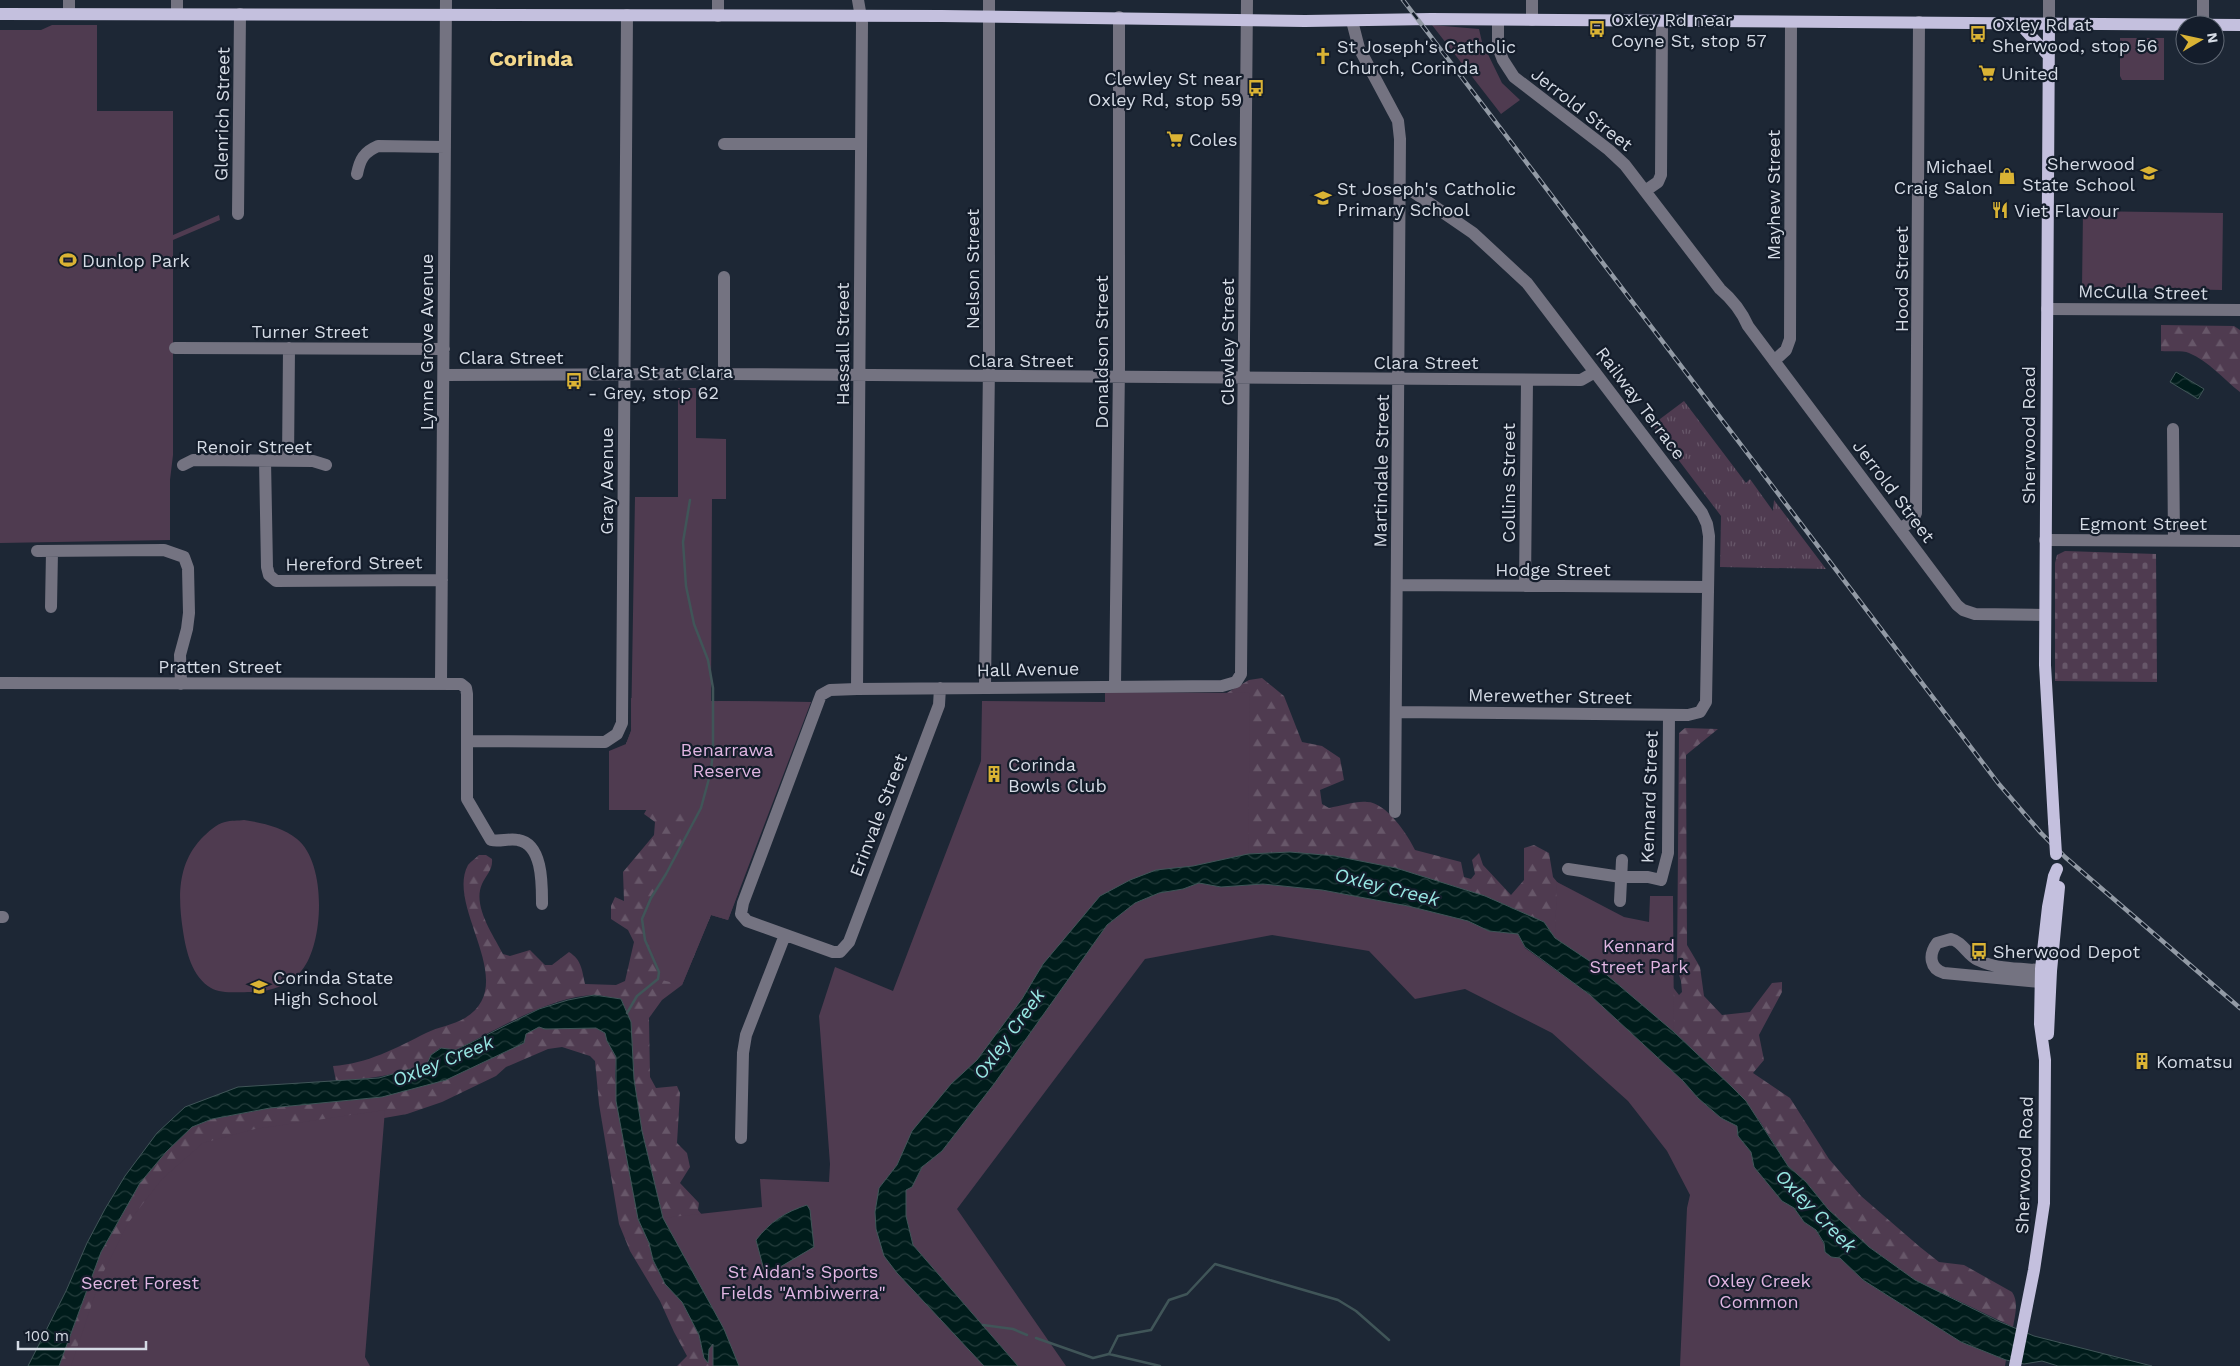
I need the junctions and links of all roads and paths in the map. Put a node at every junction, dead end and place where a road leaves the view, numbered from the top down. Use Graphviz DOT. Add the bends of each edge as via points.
graph roads {
  1 [pos="69,0"];
  2 [pos="177,0"];
  3 [pos="446,0"];
  4 [pos="718,0"];
  5 [pos="858,0"];
  6 [pos="989,0"];
  7 [pos="1246,0"];
  8 [pos="1532,0"];
  9 [pos="2049,0"];
  10 [pos="2203,0"];
  11 [pos="0,14"];
  12 [pos="69,14"];
  13 [pos="177,14"];
  14 [pos="240,14"];
  15 [pos="446,14"];
  16 [pos="627,15"];
  17 [pos="2203,15"];
  18 [pos="718,16"];
  19 [pos="860,16"];
  20 [pos="989,16"];
  21 [pos="1119,17"];
  22 [pos="1498,20"];
  23 [pos="1532,20"];
  24 [pos="1247,21"];
  25 [pos="1352,21"];
  26 [pos="1662,22"];
  27 [pos="1791,22"];
  28 [pos="1920,22"];
  29 [pos="2019,23"];
  30 [pos="2049,23"];
  31 [pos="2175,25"];
  32 [pos="2225,25"];
  33 [pos="2240,25"];
  34 [pos="2048,56"];
  35 [pos="724,144"];
  36 [pos="861,144"];
  37 [pos="445,147"];
  38 [pos="357,174"];
  39 [pos="1400,190"];
  40 [pos="1645,191"];
  41 [pos="238,214"];
  42 [pos="724,277"];
  43 [pos="2046,309"];
  44 [pos="2240,310"];
  45 [pos="175,348"];
  46 [pos="289,348"];
  47 [pos="444,349"];
  48 [pos="1774,361"];
  49 [pos="1595,372"];
  50 [pos="724,374"];
  51 [pos="444,375"];
  52 [pos="624,375"];
  53 [pos="860,376"];
  54 [pos="989,377"];
  55 [pos="1119,377"];
  56 [pos="1245,379"];
  57 [pos="1399,379"];
  58 [pos="1527,380"];
  59 [pos="2173,429"];
  60 [pos="265,460"];
  61 [pos="288,460"];
  62 [pos="182,465"];
  63 [pos="326,465"];
  64 [pos="1900,529"];
  65 [pos="2045,540"];
  66 [pos="2174,540"];
  67 [pos="2240,541"];
  68 [pos="36,551"];
  69 [pos="52,551"];
  70 [pos="442,580"];
  71 [pos="1397,585"];
  72 [pos="1525,586"];
  73 [pos="1708,587"];
  74 [pos="51,607"];
  75 [pos="2045,615"];
  76 [pos="1236,682"];
  77 [pos="0,684"];
  78 [pos="181,684"];
  79 [pos="440,684"];
  80 [pos="1115,686"];
  81 [pos="985,687"];
  82 [pos="940,688"];
  83 [pos="857,689"];
  84 [pos="1702,710"];
  85 [pos="1396,712"];
  86 [pos="1669,715"];
  87 [pos="467,741"];
  88 [pos="1395,812"];
  89 [pos="1622,860"];
  90 [pos="1568,869"];
  91 [pos="1621,877"];
  92 [pos="1620,902"];
  93 [pos="542,904"];
  94 [pos="785,935"];
  95 [pos="2045,976"];
  96 [pos="741,1138"];
  97 [pos="2015,1366"];
  1 -- 12 [label="street"];
  2 -- 13 [label="street"];
  3 -- 15 [label="street, Lynne Grove Avenue"];
  4 -- 18 [label="street"];
  5 -- 19 [label="street, Hassall Street"];
  6 -- 20 [label="street, Nelson Street"];
  7 -- 24 [label="street, Clewley Street"];
  8 -- 23 [label="street"];
  9 -- 30 [label="street, Sherwood Road"];
  10 -- 17 [label="street"];
  11 -- 12 [label="main road"];
  12 -- 13 [label="main road"];
  13 -- 14 [label="main road"];
  14 -- 15 [label="main road"];
  14 -- 41 [label="street, Glenrich Street"];
  15 -- 16 [label="main road"];
  15 -- 37 [label="street, Lynne Grove Avenue"];
  16 -- 18 [label="main road"];
  16 -- 52 [label="street, Gray Avenue"];
  18 -- 19 [label="main road"];
  19 -- 20 [label="main road"];
  19 -- 36 [label="street, Hassall Street"];
  20 -- 21 [label="main road"];
  20 -- 54 [label="street, Nelson Street"];
  21 -- 24 [label="main road"];
  21 -- 55 [label="street, Donaldson Street"];
  22 -- 23 [label="main road"];
  22 -- 25 [label="main road"];
  22 -- 40 [label="street, Jerrold Street" via="1500,52 1514,77 1609,150"];
  23 -- 26 [label="main road"];
  24 -- 25 [label="main road"];
  24 -- 56 [label="street, Clewley Street"];
  25 -- 39 [label="street, Martindale Street" via="1359,48 1398,121"];
  26 -- 27 [label="main road"];
  26 -- 40 [label="street" via="1661,175 1658,182"];
  27 -- 28 [label="main road"];
  27 -- 48 [label="street, Mayhew Street" via="1790,339 1786,350"];
  28 -- 29 [label="main road"];
  28 -- 64 [label="street, Hood Street" via="1916,513 1913,520"];
  29 -- 30 [label="main road"];
  29 -- 34 [label="main road"];
  30 -- 31 [label="main road"];
  30 -- 34 [label="main road, Sherwood Road"];
  32 -- 33 [label="main road"];
  34 -- 43 [label="main road, Sherwood Road"];
  35 -- 36 [label="street"];
  36 -- 53 [label="street, Hassall Street"];
  37 -- 38 [label="street" via="378,146 368,150 360,160"];
  37 -- 47 [label="street, Lynne Grove Avenue"];
  39 -- 49 [label="street, Railway Terrace" via="1412,192 1481,239 1535,293"];
  39 -- 57 [label="street, Martindale Street"];
  40 -- 48 [label="street, Jerrold Street" via="1720,289 1726,305 1748,326"];
  42 -- 50 [label="street"];
  43 -- 44 [label="street, McCulla Street"];
  43 -- 65 [label="main road, Sherwood Road"];
  45 -- 46 [label="street, Turner Street"];
  46 -- 47 [label="street, Turner Street"];
  46 -- 61 [label="street"];
  47 -- 51 [label="street, Lynne Grove Avenue"];
  48 -- 64 [label="street, Jerrold Street"];
  49 -- 58 [label="street, Clara Street" via="1581,380"];
  49 -- 73 [label="street, Railway Terrace" via="1706,519"];
  50 -- 52 [label="street, Clara Street"];
  50 -- 53 [label="street, Clara Street"];
  51 -- 52 [label="street, Clara Street"];
  51 -- 70 [label="street, Lynne Grove Avenue"];
  52 -- 87 [label="street, Gray Avenue" via="622,723 617,734 605,742"];
  53 -- 54 [label="street, Clara Street"];
  53 -- 83 [label="street, Hassall Street"];
  54 -- 55 [label="street, Clara Street"];
  54 -- 81 [label="street, Nelson Street"];
  55 -- 56 [label="street, Clara Street"];
  55 -- 80 [label="street, Donaldson Street"];
  56 -- 57 [label="street, Clara Street"];
  56 -- 76 [label="street, Clewley Street" via="1241,674"];
  57 -- 58 [label="street, Clara Street"];
  57 -- 71 [label="street, Martindale Street"];
  58 -- 72 [label="street, Collins Street"];
  59 -- 66 [label="street"];
  60 -- 61 [label="street, Renoir Street"];
  60 -- 62 [label="street, Renoir Street" via="193,460"];
  60 -- 70 [label="street, Hereford Street" via="267,566 269,575 276,582"];
  61 -- 63 [label="street, Renoir Street"];
  64 -- 75 [label="street, Jerrold Street" via="1963,610 1975,614"];
  65 -- 66 [label="street, Egmont Street"];
  65 -- 75 [label="main road, Sherwood Road"];
  66 -- 67 [label="street, Egmont Street"];
  68 -- 69 [label="street"];
  69 -- 74 [label="street"];
  69 -- 78 [label="street" via="164,550 184,557 188,568 189,612 180,655"];
  70 -- 79 [label="street, Lynne Grove Avenue"];
  71 -- 72 [label="street, Hodge Street"];
  71 -- 85 [label="street, Martindale Street"];
  72 -- 73 [label="street, Hodge Street"];
  73 -- 84 [label="street, Railway Terrace" via="1706,702"];
  75 -- 95 [label="main road, Sherwood Road, bridge" via="2046,692 2059,885"];
  76 -- 80 [label="street, Hall Avenue" via="1222,686"];
  77 -- 78 [label="street, Pratten Street"];
  78 -- 79 [label="street, Pratten Street"];
  79 -- 87 [label="street, Pratten Street" via="461,684 466,688"];
  80 -- 81 [label="street, Hall Avenue"];
  81 -- 82 [label="street, Hall Avenue"];
  82 -- 83 [label="street, Hall Avenue"];
  82 -- 94 [label="street, Erinvale Street" via="939,705 848,942 840,952 833,952"];
  83 -- 94 [label="street, Hall Avenue" via="830,690 822,696 740,914 747,921"];
  84 -- 86 [label="street, Merewether Street" via="1693,715"];
  85 -- 86 [label="street, Merewether Street"];
  85 -- 88 [label="street, Martindale Street"];
  86 -- 91 [label="street, Kennard Street" via="1668,853 1661,880"];
  87 -- 93 [label="street" via="467,799 491,840 516,839 530,846 541,875"];
  89 -- 91 [label="street"];
  90 -- 91 [label="street"];
  91 -- 92 [label="street"];
  94 -- 96 [label="street" via="746,1035"];
  95 -- 95 [label="street" via="1944,973 1935,968 1931,955 1937,944 1951,939 1972,957 1992,966"];
  95 -- 97 [label="main road, Sherwood Road" via="2048,1043 2044,1054 2044,1202"];
}
